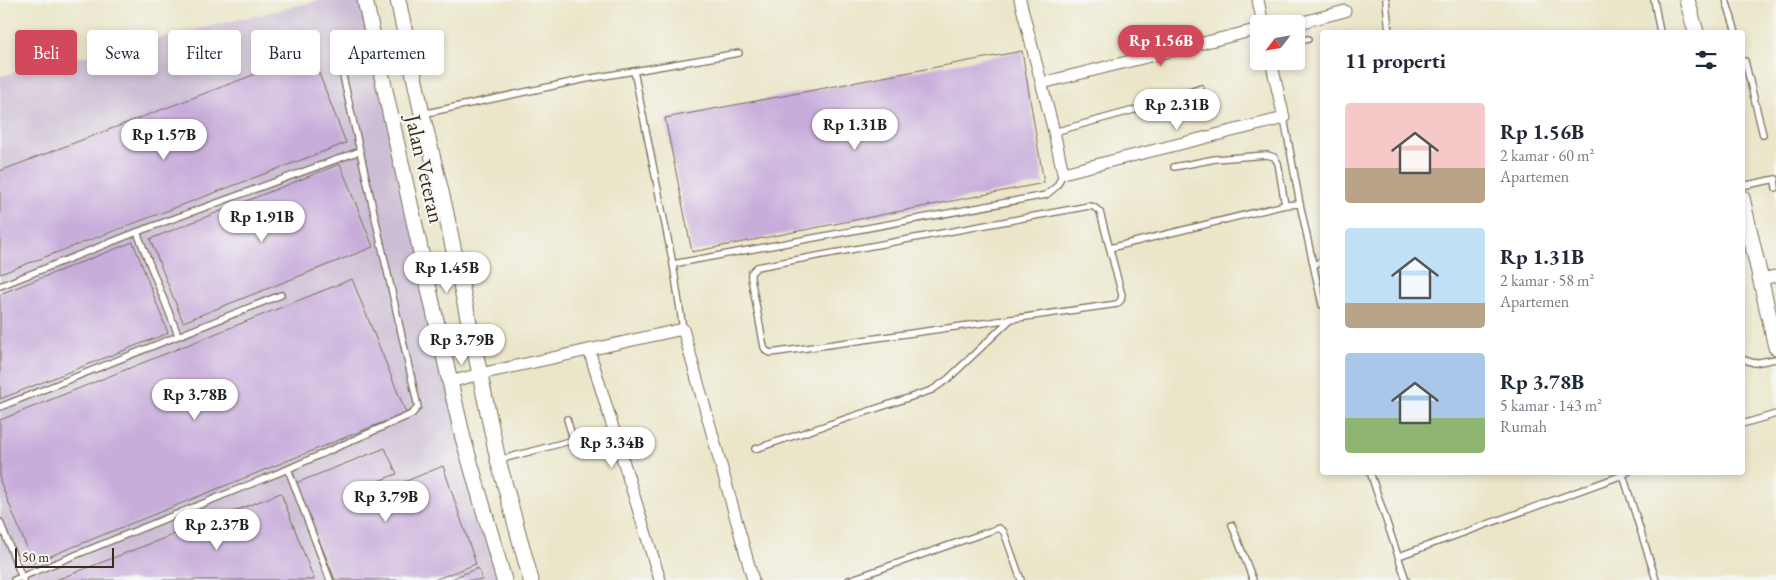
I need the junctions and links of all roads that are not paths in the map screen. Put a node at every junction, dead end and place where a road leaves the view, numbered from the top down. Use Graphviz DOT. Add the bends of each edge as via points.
graph roads {
  1 [pos="365,0"];
  2 [pos="398,0"];
  3 [pos="1020,0"];
  4 [pos="1258,0"];
  5 [pos="1386,0"];
  6 [pos="1654,0"];
  7 [pos="1687,0"];
  8 [pos="1726,0"];
  9 [pos="1345,11"];
  10 [pos="1261,15"];
  11 [pos="1305,21"];
  12 [pos="1390,30"];
  13 [pos="1660,30"];
  14 [pos="1695,30"];
  15 [pos="1735,30"];
  16 [pos="1250,31"];
  17 [pos="1308,39"];
  18 [pos="1305,40"];
  19 [pos="738,53"];
  20 [pos="1745,66"];
  21 [pos="1273,70"];
  22 [pos="634,71"];
  23 [pos="343,75"];
  24 [pos="1050,81"];
  25 [pos="1201,88"];
  26 [pos="422,114"];
  27 [pos="1284,118"];
  28 [pos="1054,132"];
  29 [pos="1763,135"];
  30 [pos="360,151"];
  31 [pos="1174,167"];
  32 [pos="1069,171"];
  33 [pos="1775,179"];
  34 [pos="1745,185"];
  35 [pos="1776,188"];
  36 [pos="1300,204"];
  37 [pos="1285,205"];
  38 [pos="1745,212"];
  39 [pos="137,232"];
  40 [pos="1110,248"];
  41 [pos="1320,262"];
  42 [pos="673,264"];
  43 [pos="1314,265"];
  44 [pos="1776,276"];
  45 [pos="1760,279"];
  46 [pos="0,286"];
  47 [pos="281,295"];
  48 [pos="1320,295"];
  49 [pos="1011,319"];
  50 [pos="683,329"];
  51 [pos="178,336"];
  52 [pos="1776,347"];
  53 [pos="589,350"];
  54 [pos="1776,359"];
  55 [pos="1745,361"];
  56 [pos="480,374"];
  57 [pos="450,382"];
  58 [pos="0,407"];
  59 [pos="1776,414"];
  60 [pos="567,419"];
  61 [pos="1745,423"];
  62 [pos="755,449"];
  63 [pos="498,460"];
  64 [pos="288,469"];
  65 [pos="1371,475"];
  66 [pos="1619,475"];
  67 [pos="1625,475"];
  68 [pos="0,522"];
  69 [pos="1232,525"];
  70 [pos="1399,556"];
  71 [pos="22,578"];
  72 [pos="14,580"];
  73 [pos="330,580"];
  74 [pos="504,580"];
  75 [pos="531,580"];
  76 [pos="660,580"];
  77 [pos="753,580"];
  78 [pos="849,580"];
  79 [pos="1021,580"];
  80 [pos="1253,580"];
  81 [pos="1406,580"];
  82 [pos="1656,580"];
  1 -- 57 [label="main road, Jalan Veteran"];
  2 -- 26 [label="main road, Jalan Veteran"];
  3 -- 24 [label="street"];
  4 -- 10 [label="street"];
  5 -- 12 [label="lane"];
  6 -- 13 [label="lane"];
  7 -- 14 [label="main road"];
  8 -- 15 [label="lane"];
  9 -- 11 [label="street"];
  16 -- 24 [label="street"];
  17 -- 18 [label="lane"];
  19 -- 22 [label="lane"];
  20 -- 29 [label="lane"];
  21 -- 27 [label="street"];
  22 -- 26 [label="lane"];
  22 -- 42 [label="lane"];
  23 -- 30 [label="lane"];
  24 -- 28 [label="street"];
  25 -- 28 [label="lane"];
  26 -- 56 [label="main road, Jalan Veteran"];
  27 -- 32 [label="street"];
  27 -- 36 [label="lane"];
  28 -- 32 [label="street"];
  30 -- 39 [label="lane"];
  30 -- 64 [label="lane" via="418,407 412,414"];
  31 -- 37 [label="lane" via="1215,159 1274,157 1278,163"];
  32 -- 42 [label="lane" via="1046,195"];
  33 -- 34 [label="lane"];
  33 -- 35 [label="lane"];
  36 -- 37 [label="lane"];
  36 -- 43 [label="lane"];
  37 -- 40 [label="lane"];
  38 -- 45 [label="main road"];
  39 -- 46 [label="lane"];
  39 -- 51 [label="lane"];
  40 -- 49 [label="lane" via="1122,295 1117,304"];
  40 -- 49 [label="lane" via="1100,212 1089,206 757,268 751,273 762,342 766,351 771,353"];
  41 -- 43 [label="lane"];
  42 -- 50 [label="lane"];
  43 -- 48 [label="lane"];
  44 -- 45 [label="street"];
  45 -- 52 [label="main road"];
  47 -- 51 [label="lane"];
  49 -- 62 [label="lane" via="948,379 932,390"];
  50 -- 53 [label="street"];
  50 -- 77 [label="street"];
  51 -- 58 [label="lane"];
  53 -- 56 [label="street"];
  53 -- 76 [label="street"];
  54 -- 55 [label="lane" via="1754,363"];
  56 -- 57 [label="street"];
  56 -- 63 [label="main road, Jalan Veteran"];
  57 -- 74 [label="main road, Jalan Veteran"];
  59 -- 61 [label="lane"];
  60 -- 63 [label="lane" via="573,439 570,442"];
  63 -- 75 [label="main road, Jalan Veteran"];
  64 -- 71 [label="lane"];
  64 -- 73 [label="lane"];
  65 -- 70 [label="lane"];
  66 -- 70 [label="lane"];
  67 -- 82 [label="lane"];
  68 -- 71 [label="lane"];
  69 -- 80 [label="lane"];
  70 -- 81 [label="lane"];
  71 -- 72 [label="lane"];
  78 -- 79 [label="lane" via="999,528 1004,532"];
}
